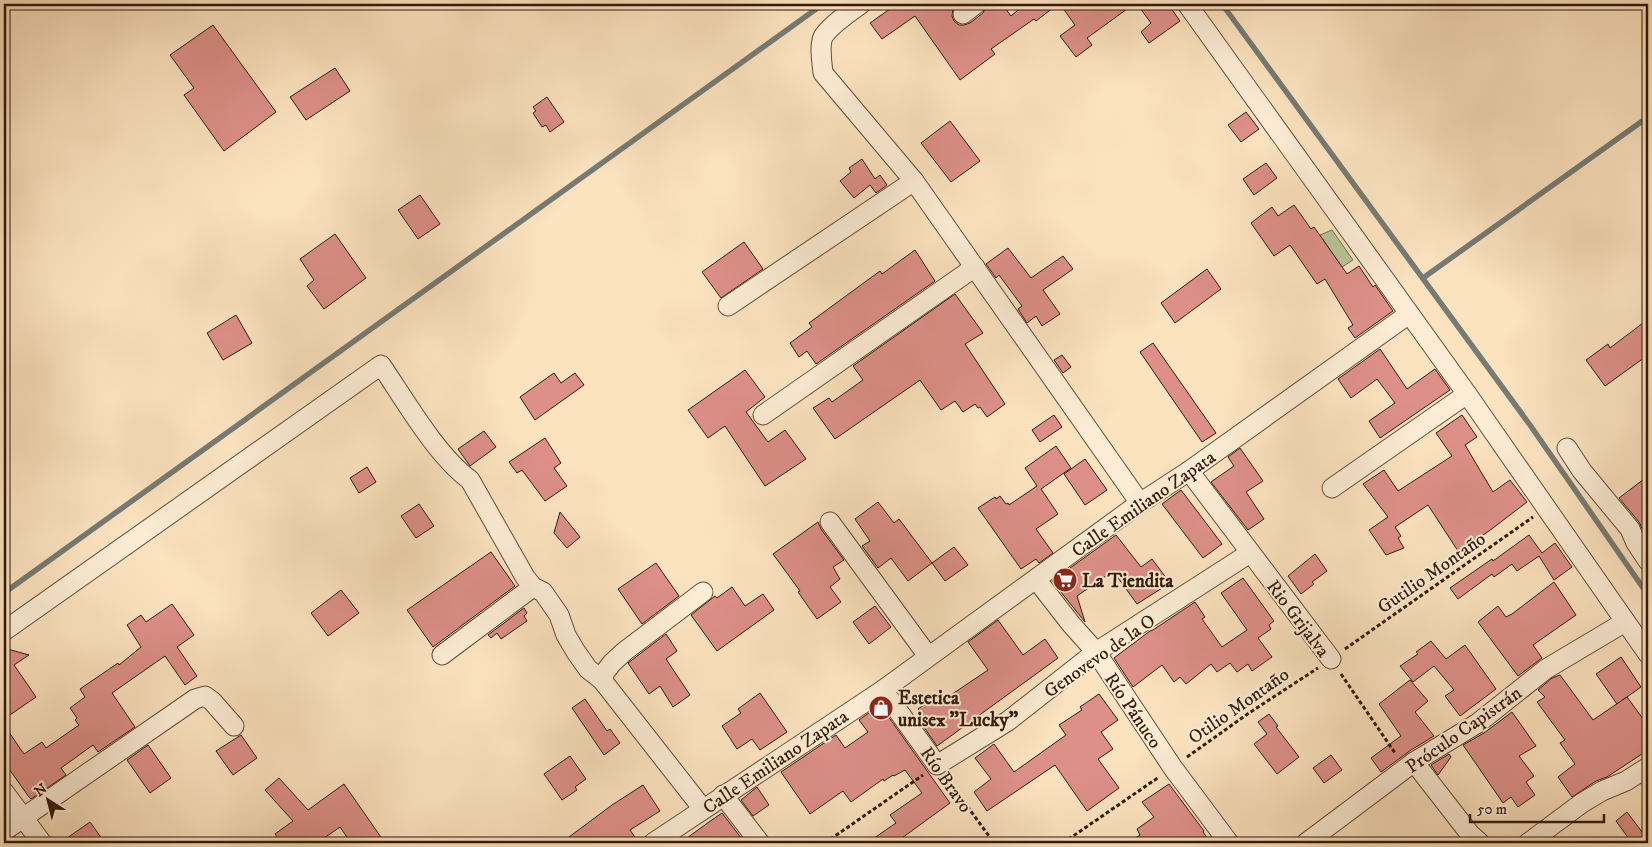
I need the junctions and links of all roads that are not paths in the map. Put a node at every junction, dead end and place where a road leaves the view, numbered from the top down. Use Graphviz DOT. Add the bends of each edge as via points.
graph roads {
  1 [pos="861,4"];
  2 [pos="1187,4"];
  3 [pos="914,181"];
  4 [pos="975,267"];
  5 [pos="728,306"];
  6 [pos="1409,314"];
  7 [pos="1467,394"];
  8 [pos="763,415"];
  9 [pos="1567,448"];
  10 [pos="1189,471"];
  11 [pos="1332,488"];
  12 [pos="1140,503"];
  13 [pos="830,522"];
  14 [pos="1250,553"];
  15 [pos="1648,561"];
  16 [pos="1036,579"];
  17 [pos="533,587"];
  18 [pos="703,592"];
  19 [pos="1625,622"];
  20 [pos="4,631"];
  21 [pos="1096,652"];
  22 [pos="1648,654"];
  23 [pos="442,655"];
  24 [pos="928,656"];
  25 [pos="1331,659"];
  26 [pos="602,680"];
  27 [pos="883,690"];
  28 [pos="234,726"];
  29 [pos="937,764"];
  30 [pos="1410,765"];
  31 [pos="1648,766"];
  32 [pos="4,792"];
  33 [pos="723,795"];
  34 [pos="703,809"];
  35 [pos="23,817"];
  36 [pos="4,831"];
  37 [pos="42,843"];
  38 [pos="653,843"];
  39 [pos="760,843"];
  40 [pos="1230,843"];
  41 [pos="1306,843"];
  42 [pos="1480,843"];
  43 [pos="1528,843"];
  1 -- 3 [label="street" via="841,18 823,38 823,73"];
  2 -- 6 [label="street"];
  3 -- 4 [label="street"];
  3 -- 5 [label="street"];
  4 -- 8 [label="street"];
  4 -- 12 [label="street"];
  6 -- 7 [label="street"];
  6 -- 10 [label="street, Calle Emiliano Zapata"];
  7 -- 11 [label="street"];
  7 -- 19 [label="street"];
  9 -- 15 [label="street" via="1630,530"];
  10 -- 12 [label="street, Calle Emiliano Zapata"];
  10 -- 14 [label="street, Rio Grijalva"];
  12 -- 16 [label="street, Calle Emiliano Zapata"];
  13 -- 24 [label="street"];
  14 -- 21 [label="street, Genovevo de la O"];
  14 -- 25 [label="street, Rio Grijalva"];
  16 -- 21 [label="street, Río Pánuco"];
  16 -- 24 [label="street, Calle Emiliano Zapata"];
  17 -- 20 [label="street" via="524,577 470,480 457,470 421,424 381,365"];
  17 -- 23 [label="street"];
  17 -- 26 [label="street" via="543,592 559,615 576,652 588,669"];
  18 -- 26 [label="street" via="625,650"];
  19 -- 22 [label="street"];
  19 -- 30 [label="street, Próculo Capistrán" via="1546,669 1478,723"];
  21 -- 29 [label="street, Genovevo de la O" via="1008,721"];
  21 -- 40 [label="street, Río Pánuco" via="1172,768"];
  24 -- 27 [label="street, Calle Emiliano Zapata"];
  26 -- 34 [label="street"];
  27 -- 29 [label="street, Río Bravo"];
  27 -- 33 [label="street, Calle Emiliano Zapata"];
  28 -- 35 [label="street" via="212,701 205,696 195,698"];
  30 -- 41 [label="street, Próculo Capistrán"];
  30 -- 42 [label="street"];
  31 -- 43 [label="street" via="1582,803"];
  32 -- 35 [label="street"];
  33 -- 34 [label="street, Calle Emiliano Zapata"];
  33 -- 39 [label="street"];
  34 -- 38 [label="street, Calle Emiliano Zapata"];
  35 -- 36 [label="street"];
  35 -- 37 [label="street"];
}
